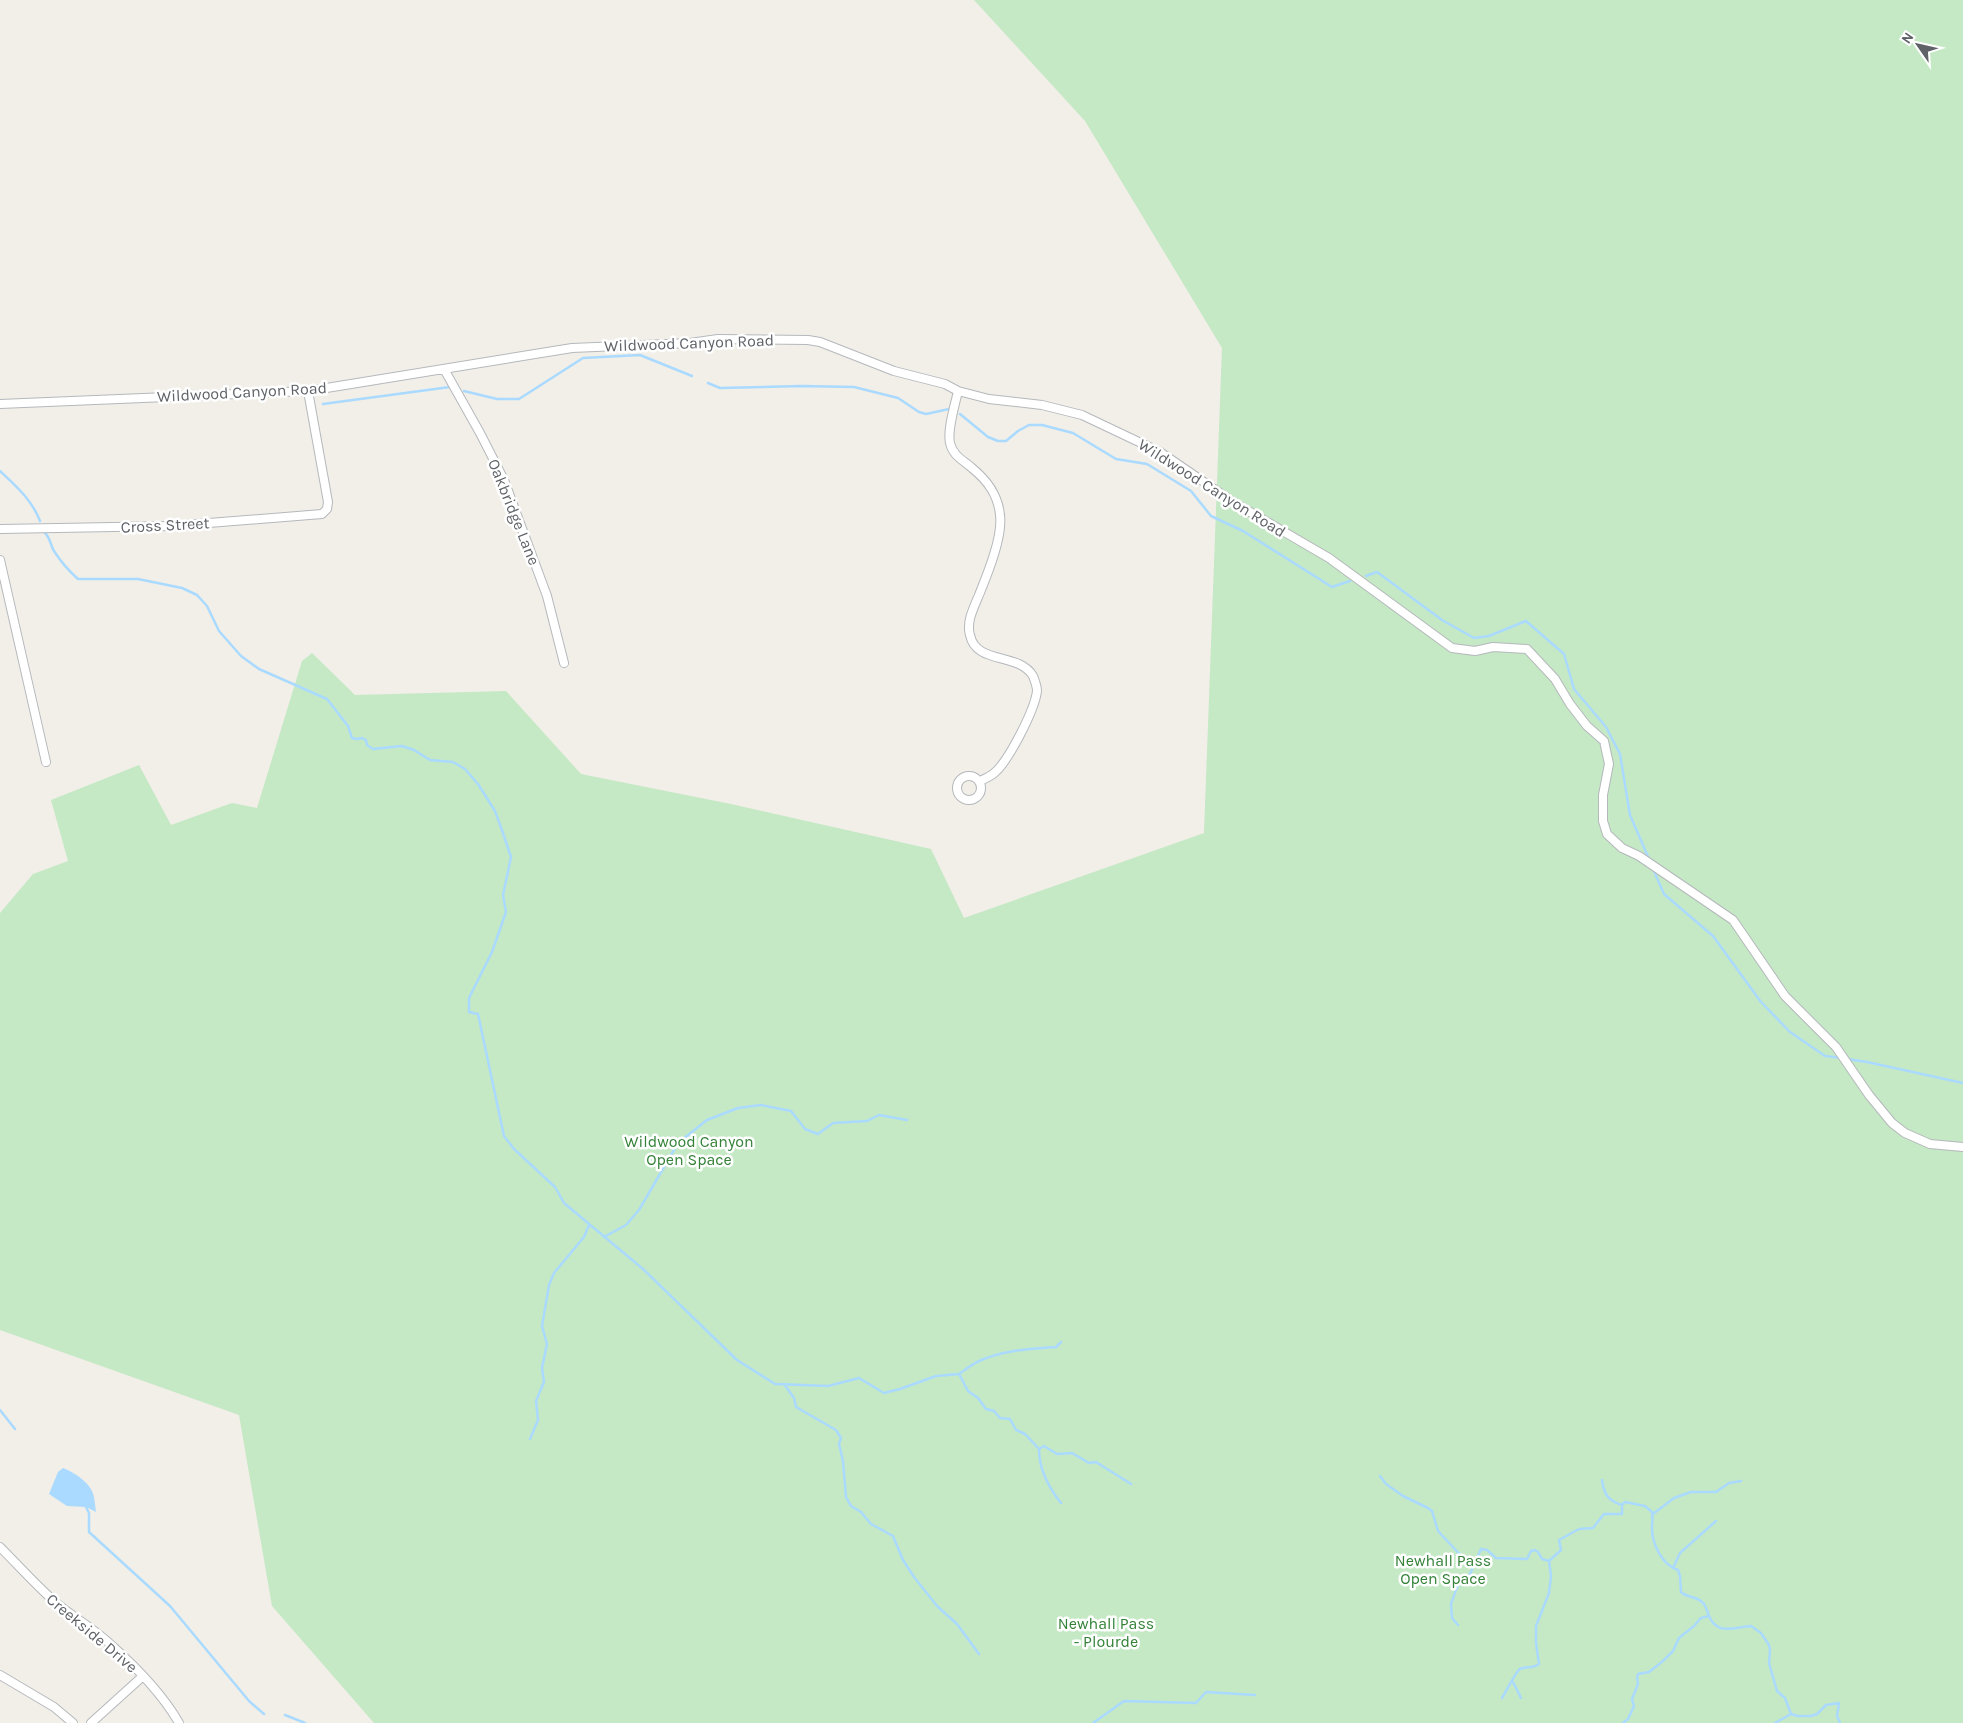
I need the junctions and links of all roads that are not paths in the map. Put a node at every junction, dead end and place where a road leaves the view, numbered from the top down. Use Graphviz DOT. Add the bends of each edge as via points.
graph roads {
  1 [pos="444,369"];
  2 [pos="308,391"];
  3 [pos="958,391"];
  4 [pos="0,404"];
  5 [pos="0,529"];
  6 [pos="0,560"];
  7 [pos="564,663"];
  8 [pos="46,762"];
  9 [pos="980,781"];
  10 [pos="1963,1147"];
  11 [pos="0,1546"];
  12 [pos="0,1675"];
  13 [pos="143,1676"];
  14 [pos="73,1723"];
  15 [pos="91,1723"];
  16 [pos="179,1723"];
  1 -- 2 [label="street, Wildwood Canyon Road"];
  1 -- 3 [label="street, Wildwood Canyon Road" via="572,348 718,339 808,340"];
  1 -- 7 [label="street, Oakbridge Lane" via="504,480 547,596"];
  2 -- 4 [label="street, Wildwood Canyon Road"];
  2 -- 5 [label="street, Cross Street" via="326,490 328,509 322,514 171,526"];
  3 -- 9 [label="street" via="950,442 954,454 987,482 996,496 1001,527 970,621 969,634 981,652 1027,669 1037,690 1018,739 1007,757 993,774"];
  3 -- 10 [label="street, Wildwood Canyon Road" via="1064,410 1098,422 1160,452 1233,502 1329,558 1452,648 1475,651 1493,647 1527,649 1555,680 1587,726 1604,741 1609,764 1602,795 1607,834 1622,848 1644,859 1733,920 1785,996 1840,1053 1869,1096 1905,1133 1930,1144"];
  6 -- 8 [label="street"];
  11 -- 13 [label="street, Creekside Drive" via="42,1590 108,1642"];
  12 -- 14 [label="street" via="54,1707"];
  13 -- 15 [label="street"];
  13 -- 16 [label="street, Creekside Drive"];
}
